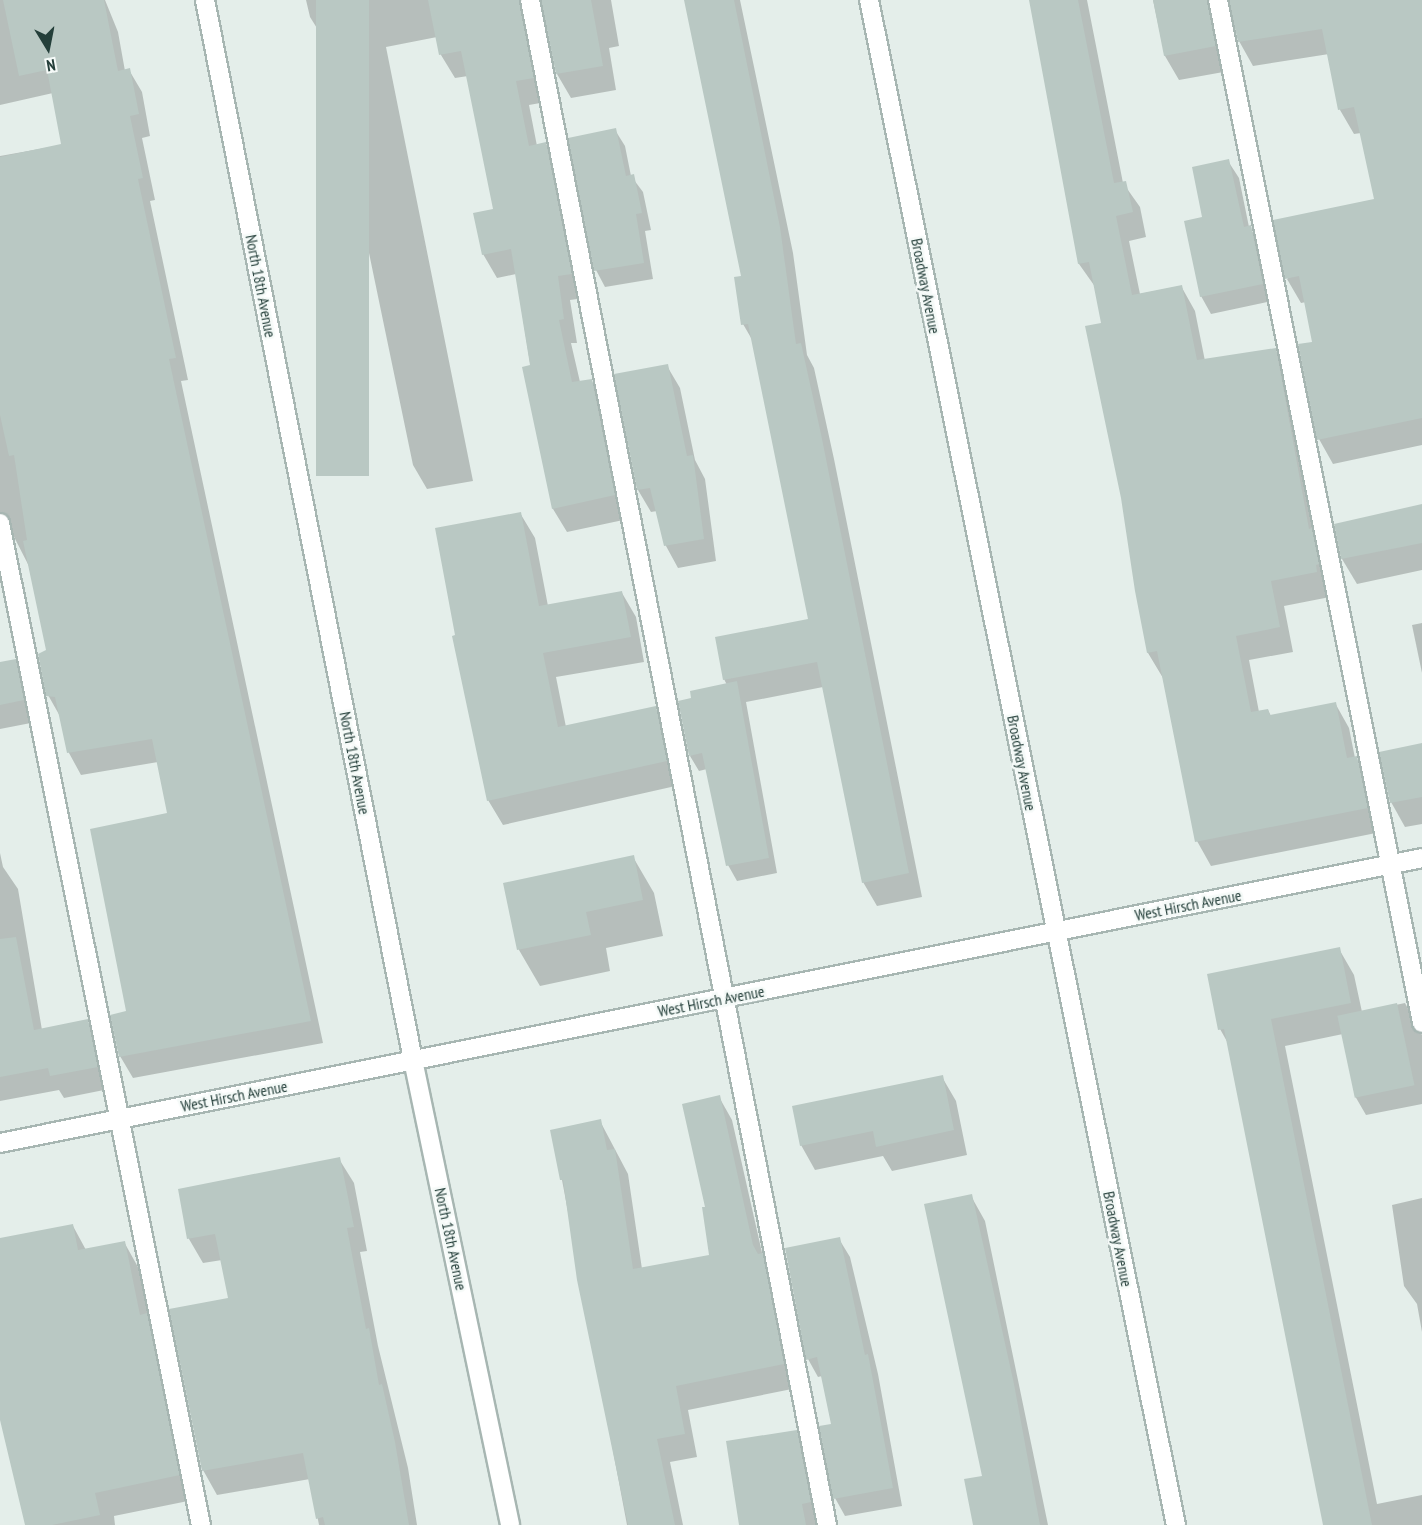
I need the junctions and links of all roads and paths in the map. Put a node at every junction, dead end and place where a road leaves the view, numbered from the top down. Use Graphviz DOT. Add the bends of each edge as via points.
graph roads {
  1 [pos="204,0"];
  2 [pos="530,0"];
  3 [pos="869,0"];
  4 [pos="1218,0"];
  5 [pos="0,523"];
  6 [pos="1422,858"];
  7 [pos="1390,864"];
  8 [pos="1057,931"];
  9 [pos="723,998"];
  10 [pos="1422,1023"];
  11 [pos="413,1060"];
  12 [pos="119,1119"];
  13 [pos="0,1143"];
  14 [pos="201,1525"];
  15 [pos="510,1525"];
  16 [pos="827,1525"];
  17 [pos="1176,1525"];
  1 -- 11 [label="street, North 18th Avenue"];
  2 -- 9 [label="street"];
  3 -- 8 [label="street, Broadway Avenue"];
  4 -- 7 [label="street"];
  5 -- 12 [label="street"];
  6 -- 7 [label="street, West Hirsch Avenue"];
  7 -- 8 [label="street, West Hirsch Avenue"];
  7 -- 10 [label="street"];
  8 -- 9 [label="street, West Hirsch Avenue"];
  8 -- 17 [label="street, Broadway Avenue"];
  9 -- 11 [label="street, West Hirsch Avenue"];
  9 -- 16 [label="street"];
  11 -- 12 [label="street, West Hirsch Avenue"];
  11 -- 15 [label="street, North 18th Avenue"];
  12 -- 13 [label="street, West Hirsch Avenue"];
  12 -- 14 [label="street"];
}
